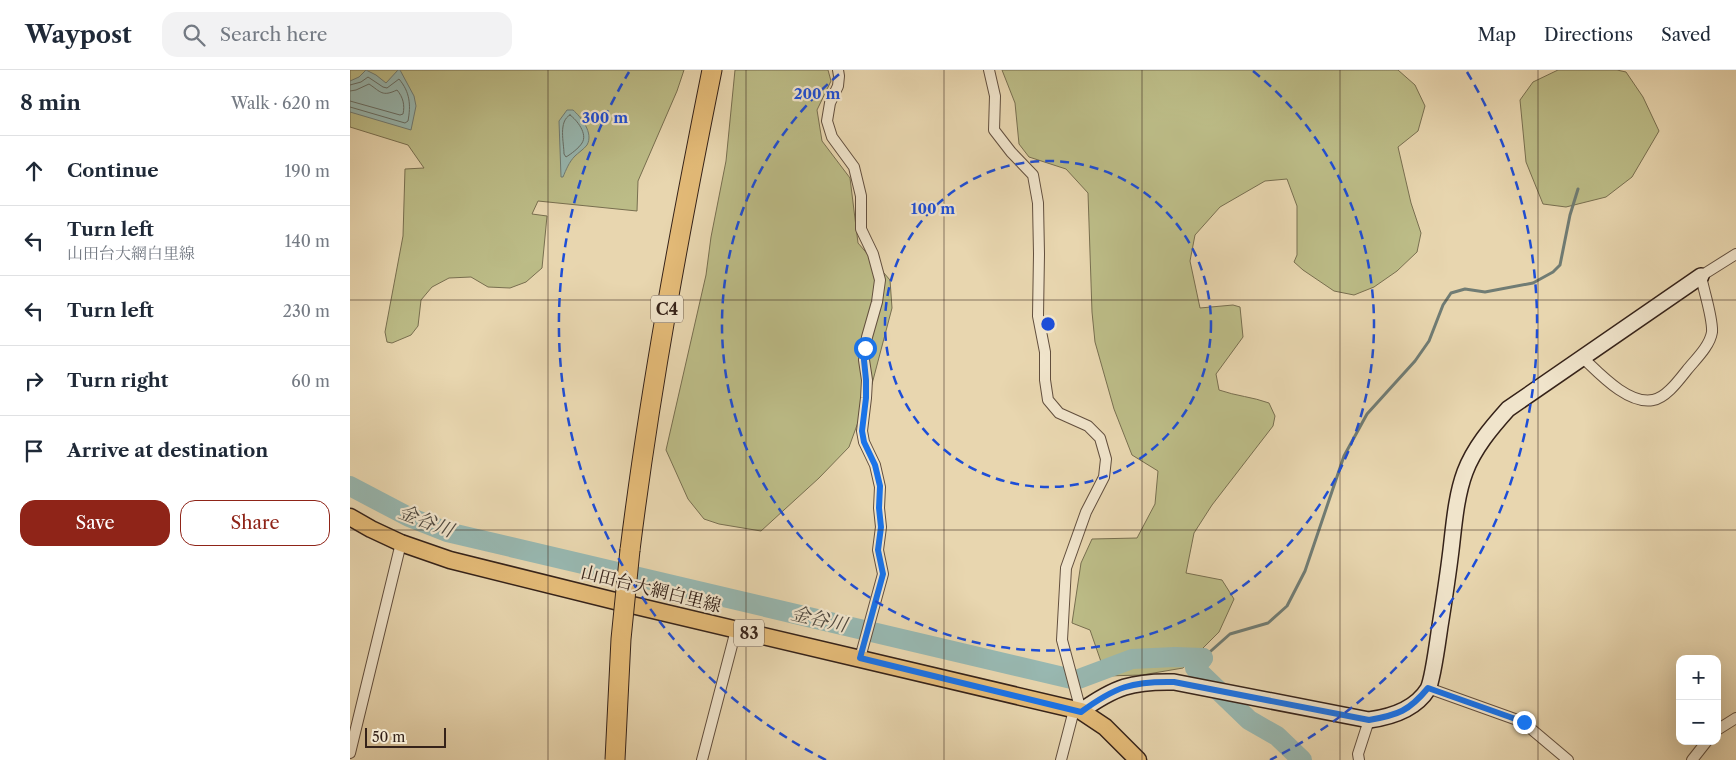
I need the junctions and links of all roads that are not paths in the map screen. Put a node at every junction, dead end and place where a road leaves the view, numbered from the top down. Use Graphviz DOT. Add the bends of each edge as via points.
graph roads {
  1 [pos="712,70"];
  2 [pos="838,70"];
  3 [pos="988,70"];
  4 [pos="1736,254"];
  5 [pos="1702,276"];
  6 [pos="1583,358"];
  7 [pos="350,517"];
  8 [pos="401,543"];
  9 [pos="736,630"];
  10 [pos="860,658"];
  11 [pos="1428,688"];
  12 [pos="1077,711"];
  13 [pos="1736,718"];
  14 [pos="1369,720"];
  15 [pos="1721,727"];
  16 [pos="1704,745"];
  17 [pos="350,753"];
  18 [pos="615,760"];
  19 [pos="702,760"];
  20 [pos="1061,760"];
  21 [pos="1138,760"];
  22 [pos="1359,760"];
  23 [pos="1568,760"];
  24 [pos="1692,760"];
  1 -- 18 [label="highway, C4, bridge" via="680,232 641,466 621,639"];
  2 -- 10 [label="street" via="838,86 827,120 832,137 854,167 861,196 861,229 873,254 880,280 864,360 866,398 862,431 880,486 878,550 883,574"];
  3 -- 12 [label="street" via="995,96 994,130 1033,175 1038,204 1038,316 1046,352 1044,380 1048,400 1059,413 1088,426 1100,438 1106,459 1104,478 1086,512 1066,568 1062,640"];
  4 -- 5 [label="street"];
  5 -- 6 [label="street"];
  5 -- 6 [label="street" via="1712,333 1705,348 1671,390 1653,400 1639,399 1619,390"];
  6 -- 11 [label="street" via="1508,409 1477,448 1465,472"];
  7 -- 8 [label="main road, 山田台大網白里線 / 83"];
  8 -- 9 [label="main road, 山田台大網白里線 / 83" via="450,560"];
  8 -- 17 [label="street"];
  9 -- 10 [label="main road, 山田台大網白里線 / 83"];
  9 -- 19 [label="street"];
  10 -- 12 [label="main road, 山田台大網白里線 / 83"];
  11 -- 14 [label="street" via="1405,710 1390,717"];
  11 -- 23 [label="street" via="1524,722"];
  12 -- 14 [label="street" via="1118,688 1166,682"];
  12 -- 20 [label="street"];
  12 -- 21 [label="main road, 山田台大網白里線 / 83" via="1105,727"];
  13 -- 15 [label="street"];
  14 -- 22 [label="street"];
  16 -- 24 [label="street"];
}
